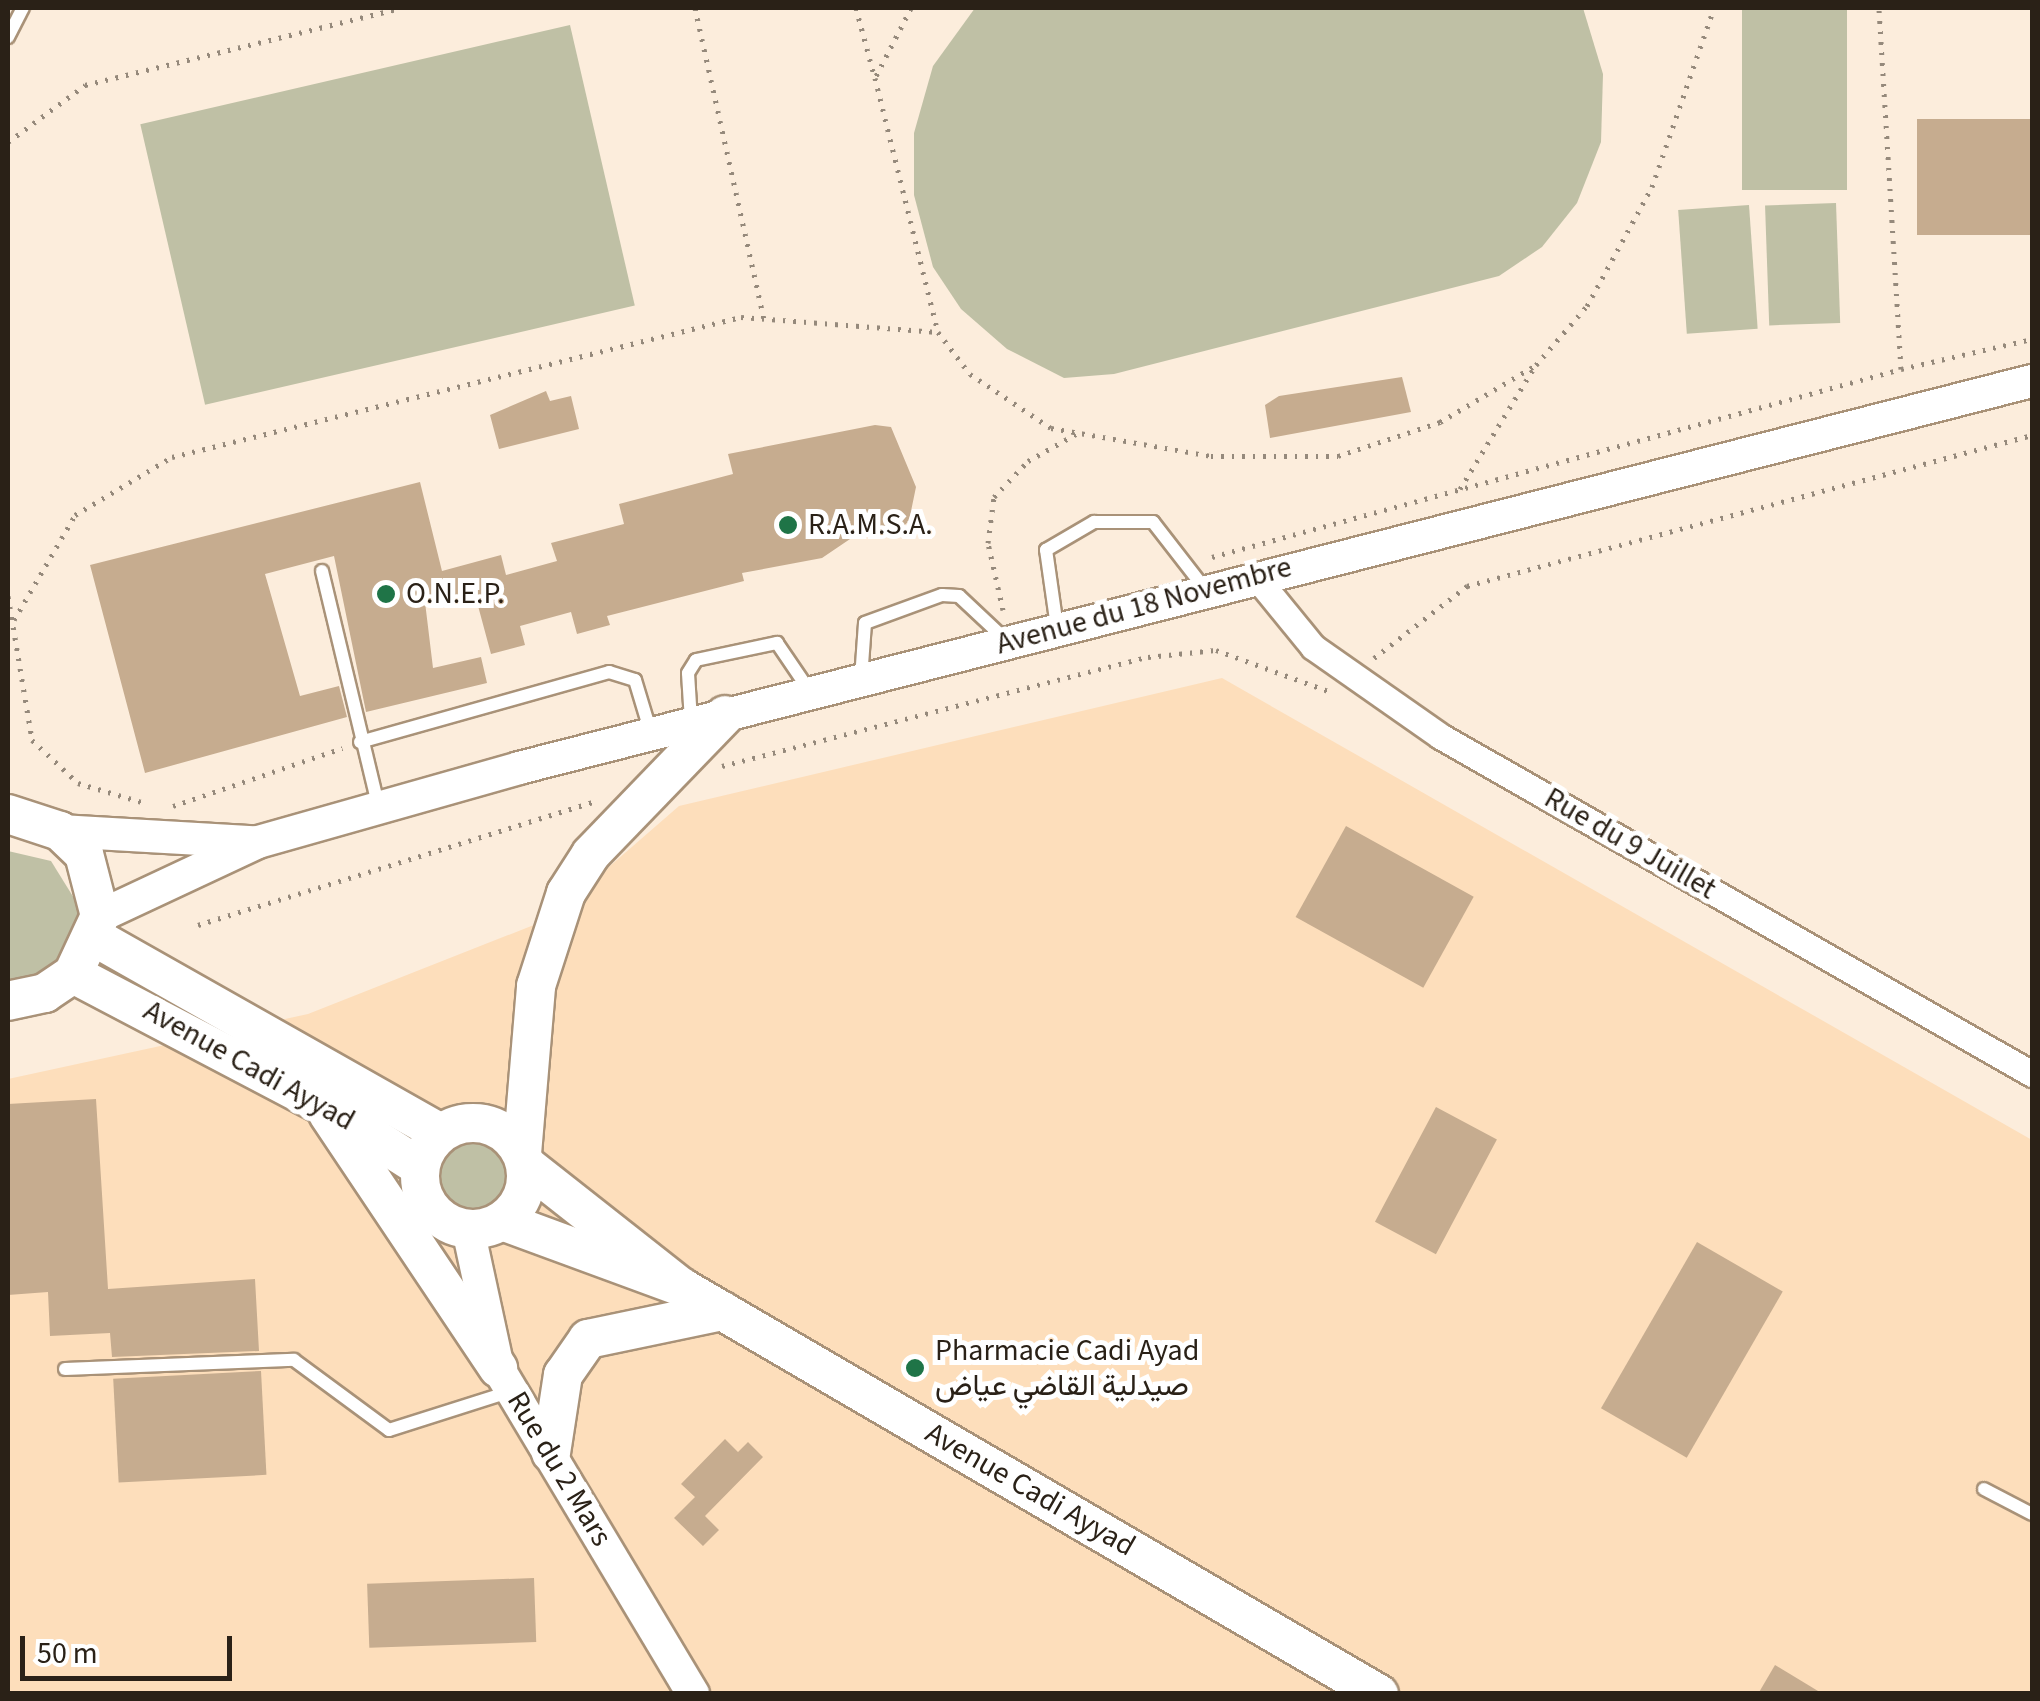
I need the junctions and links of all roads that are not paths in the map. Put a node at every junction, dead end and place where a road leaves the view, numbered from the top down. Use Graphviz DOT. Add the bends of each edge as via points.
graph roads {
  1 [pos="23,8"];
  2 [pos="8,37"];
  3 [pos="2032,381"];
  4 [pos="322,571"];
  5 [pos="1256,577"];
  6 [pos="1199,578"];
  7 [pos="1053,615"];
  8 [pos="1006,627"];
  9 [pos="861,682"];
  10 [pos="811,694"];
  11 [pos="708,718"];
  12 [pos="651,734"];
  13 [pos="360,742"];
  14 [pos="379,807"];
  15 [pos="8,814"];
  16 [pos="60,830"];
  17 [pos="258,842"];
  18 [pos="98,927"];
  19 [pos="73,974"];
  20 [pos="8,1001"];
  21 [pos="2032,1074"];
  22 [pos="321,1104"];
  23 [pos="441,1133"];
  24 [pos="524,1159"];
  25 [pos="420,1167"];
  26 [pos="485,1225"];
  27 [pos="681,1288"];
  28 [pos="722,1311"];
  29 [pos="65,1369"];
  30 [pos="505,1380"];
  31 [pos="551,1453"];
  32 [pos="1984,1489"];
  33 [pos="2032,1514"];
  34 [pos="693,1694"];
  35 [pos="1380,1694"];
  1 -- 2 [label="lane"];
  3 -- 5 [label="street, Avenue du 18 Novembre"];
  4 -- 13 [label="lane"];
  5 -- 6 [label="street, Avenue du 18 Novembre"];
  5 -- 21 [label="street, Rue du 9 Juillet" via="1290,626 1440,736"];
  6 -- 7 [label="street, Avenue du 18 Novembre"];
  6 -- 7 [label="lane" via="1153,522 1094,522 1051,541"];
  7 -- 8 [label="street, Avenue du 18 Novembre"];
  8 -- 9 [label="street, Avenue du 18 Novembre"];
  8 -- 9 [label="lane" via="960,596 942,594 865,623"];
  9 -- 10 [label="street, Avenue du 18 Novembre"];
  10 -- 11 [label="street, Avenue du 18 Novembre"];
  10 -- 11 [label="lane" via="776,644 696,660 688,674"];
  11 -- 12 [label="street, Avenue du 18 Novembre"];
  11 -- 24 [label="main road" via="591,854 566,893 536,986"];
  12 -- 13 [label="lane" via="635,680 610,672"];
  12 -- 14 [label="street, Avenue du 18 Novembre"];
  13 -- 14 [label="lane"];
  14 -- 17 [label="street, Avenue du 18 Novembre"];
  15 -- 16 [label="main road"];
  16 -- 17 [label="street, Avenue du 18 Novembre"];
  16 -- 18 [label="main road" via="98,884"];
  17 -- 18 [label="street, Avenue du 18 Novembre"];
  18 -- 19 [label="main road"];
  18 -- 23 [label="main road, Avenue Cadi Ayyad"];
  19 -- 20 [label="main road"];
  19 -- 22 [label="main road, Avenue Cadi Ayyad"];
  22 -- 25 [label="main road, Avenue Cadi Ayyad"];
  22 -- 30 [label="main road"];
  23 -- 24 [label="main road" via="496,1127"];
  23 -- 25 [label="main road"];
  24 -- 26 [label="main road" via="523,1196"];
  24 -- 27 [label="main road, Avenue Cadi Ayyad"];
  25 -- 26 [label="main road" via="430,1208"];
  26 -- 27 [label="main road, Avenue Cadi Ayyad"];
  26 -- 30 [label="street, Rue du 2 Mars"];
  27 -- 28 [label="main road, Avenue Cadi Ayyad"];
  28 -- 31 [label="main road" via="588,1338 563,1375"];
  28 -- 35 [label="main road, Avenue Cadi Ayyad"];
  29 -- 30 [label="lane" via="294,1360 389,1430"];
  30 -- 31 [label="street, Rue du 2 Mars"];
  31 -- 34 [label="street, Rue du 2 Mars"];
  32 -- 33 [label="lane"];
}
